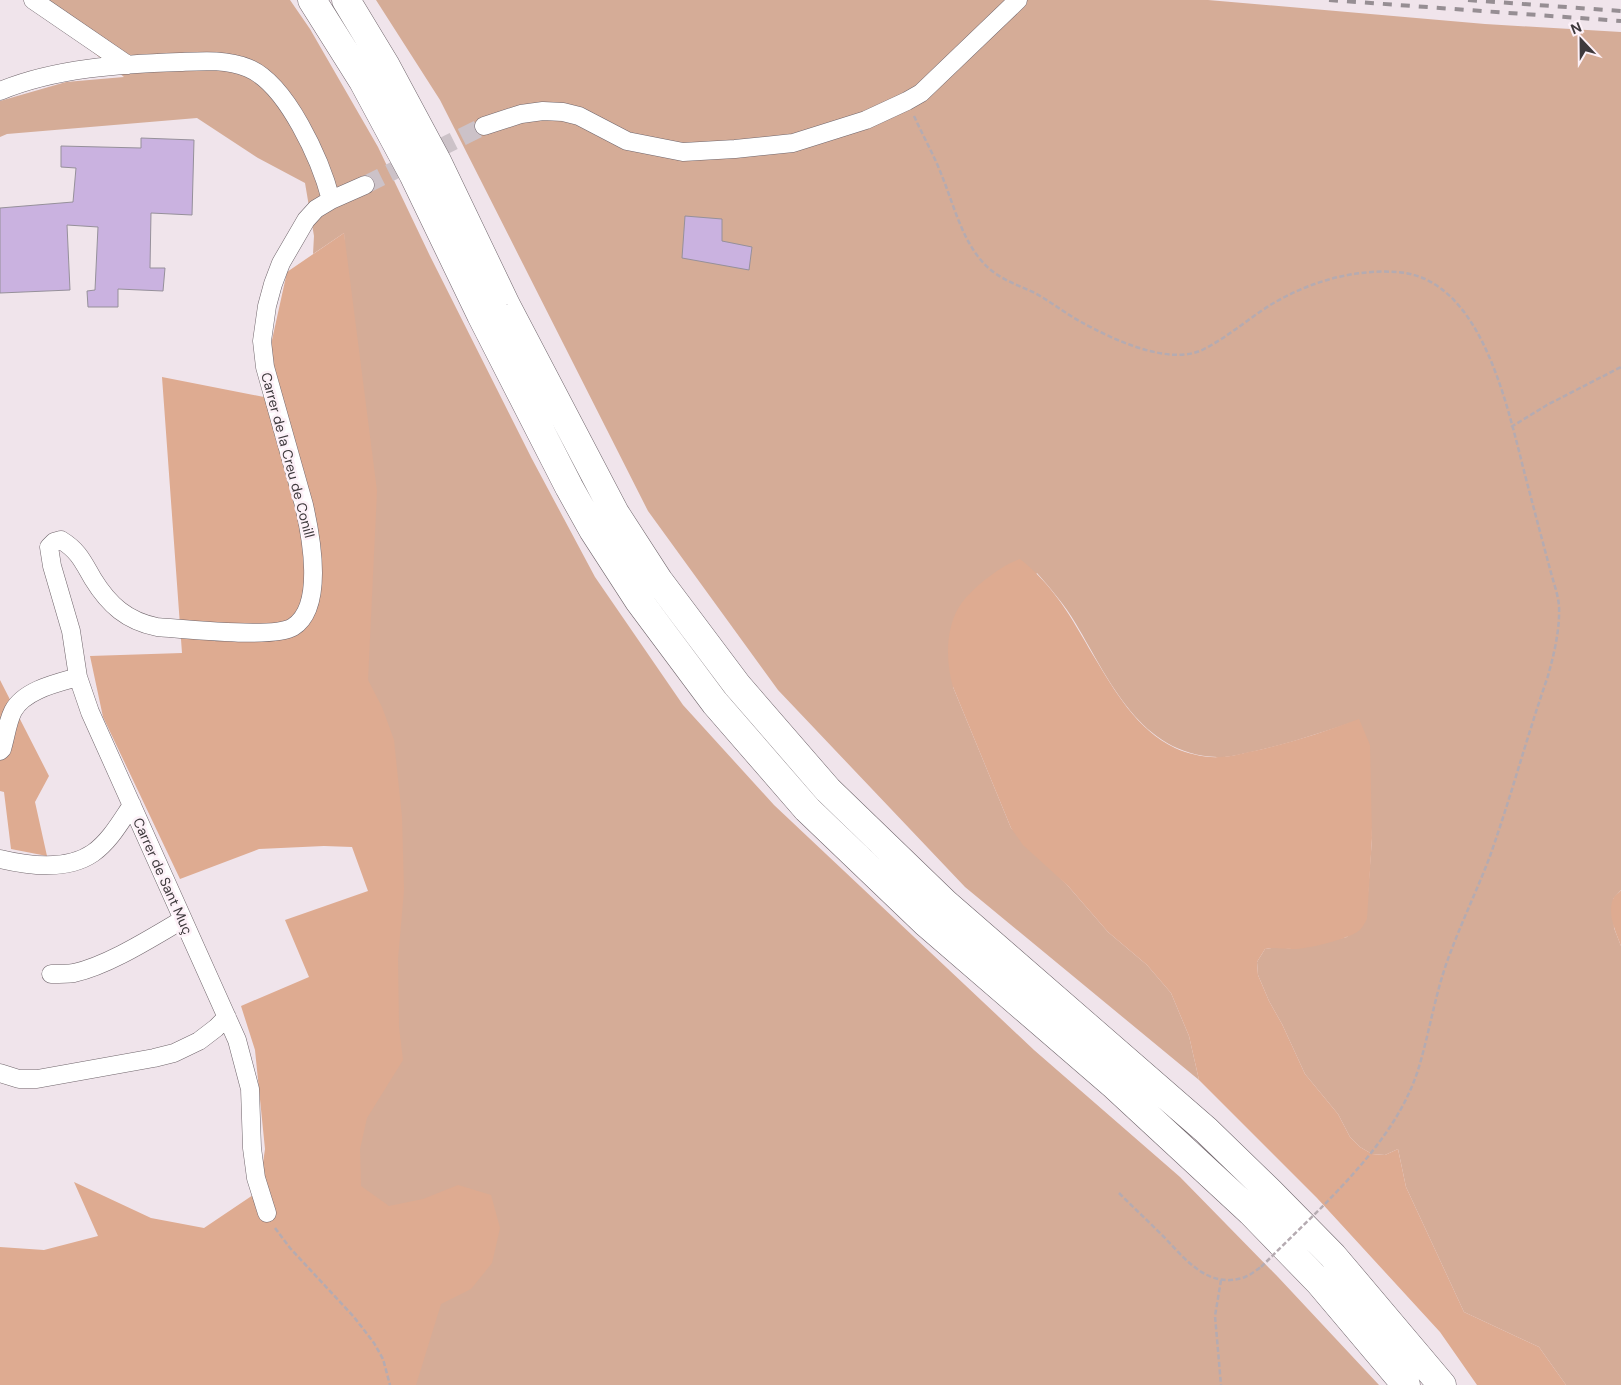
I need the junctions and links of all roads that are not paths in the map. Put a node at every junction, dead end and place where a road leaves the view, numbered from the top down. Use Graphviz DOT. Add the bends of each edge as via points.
graph roads {
  1 [pos="33,0"];
  2 [pos="312,0"];
  3 [pos="346,0"];
  4 [pos="1018,0"];
  5 [pos="128,65"];
  6 [pos="0,91"];
  7 [pos="484,126"];
  8 [pos="365,185"];
  9 [pos="331,200"];
  10 [pos="54,542"];
  11 [pos="78,677"];
  12 [pos="0,751"];
  13 [pos="132,805"];
  14 [pos="0,859"];
  15 [pos="182,920"];
  16 [pos="51,974"];
  17 [pos="227,1017"];
  18 [pos="0,1073"];
  19 [pos="267,1213"];
  20 [pos="1406,1385"];
  21 [pos="1442,1385"];
  1 -- 5 [label="street"];
  2 -- 20 [label="highway" via="363,81 399,148 481,315 593,530 639,601 716,702 807,809 926,923 1115,1086 1251,1212 1319,1282"];
  3 -- 21 [label="highway" via="437,161 506,305 616,513 659,581 737,685 828,790 925,883 1206,1130 1270,1192 1333,1256"];
  4 -- 7 [label="street" via="920,93 866,120 793,143 683,152 627,141 579,116 563,112 521,114"];
  5 -- 6 [label="street" via="49,75"];
  5 -- 9 [label="street" via="211,61 248,68 262,76 276,89 294,116 312,150"];
  8 -- 9 [label="street"];
  9 -- 10 [label="street, Carrer de la Creu de Conill" via="306,220 280,263 272,284 262,341 265,367 308,524 312,585 301,621 292,628 266,634 143,624 114,606 78,552 61,540"];
  10 -- 11 [label="street, Carrer de Sant Muç" via="49,547 52,566 71,631"];
  11 -- 12 [label="street" via="34,693 17,705"];
  11 -- 13 [label="street, Carrer de Sant Muç"];
  13 -- 14 [label="street" via="104,843 81,859 68,864 43,866"];
  13 -- 15 [label="street, Carrer de Sant Muç"];
  15 -- 16 [label="street" via="88,969"];
  15 -- 17 [label="street, Carrer de Sant Muç"];
  17 -- 18 [label="street" via="199,1041 154,1058 38,1080"];
  17 -- 19 [label="street, Carrer de Sant Muç" via="250,1089 252,1148 259,1191"];
}
